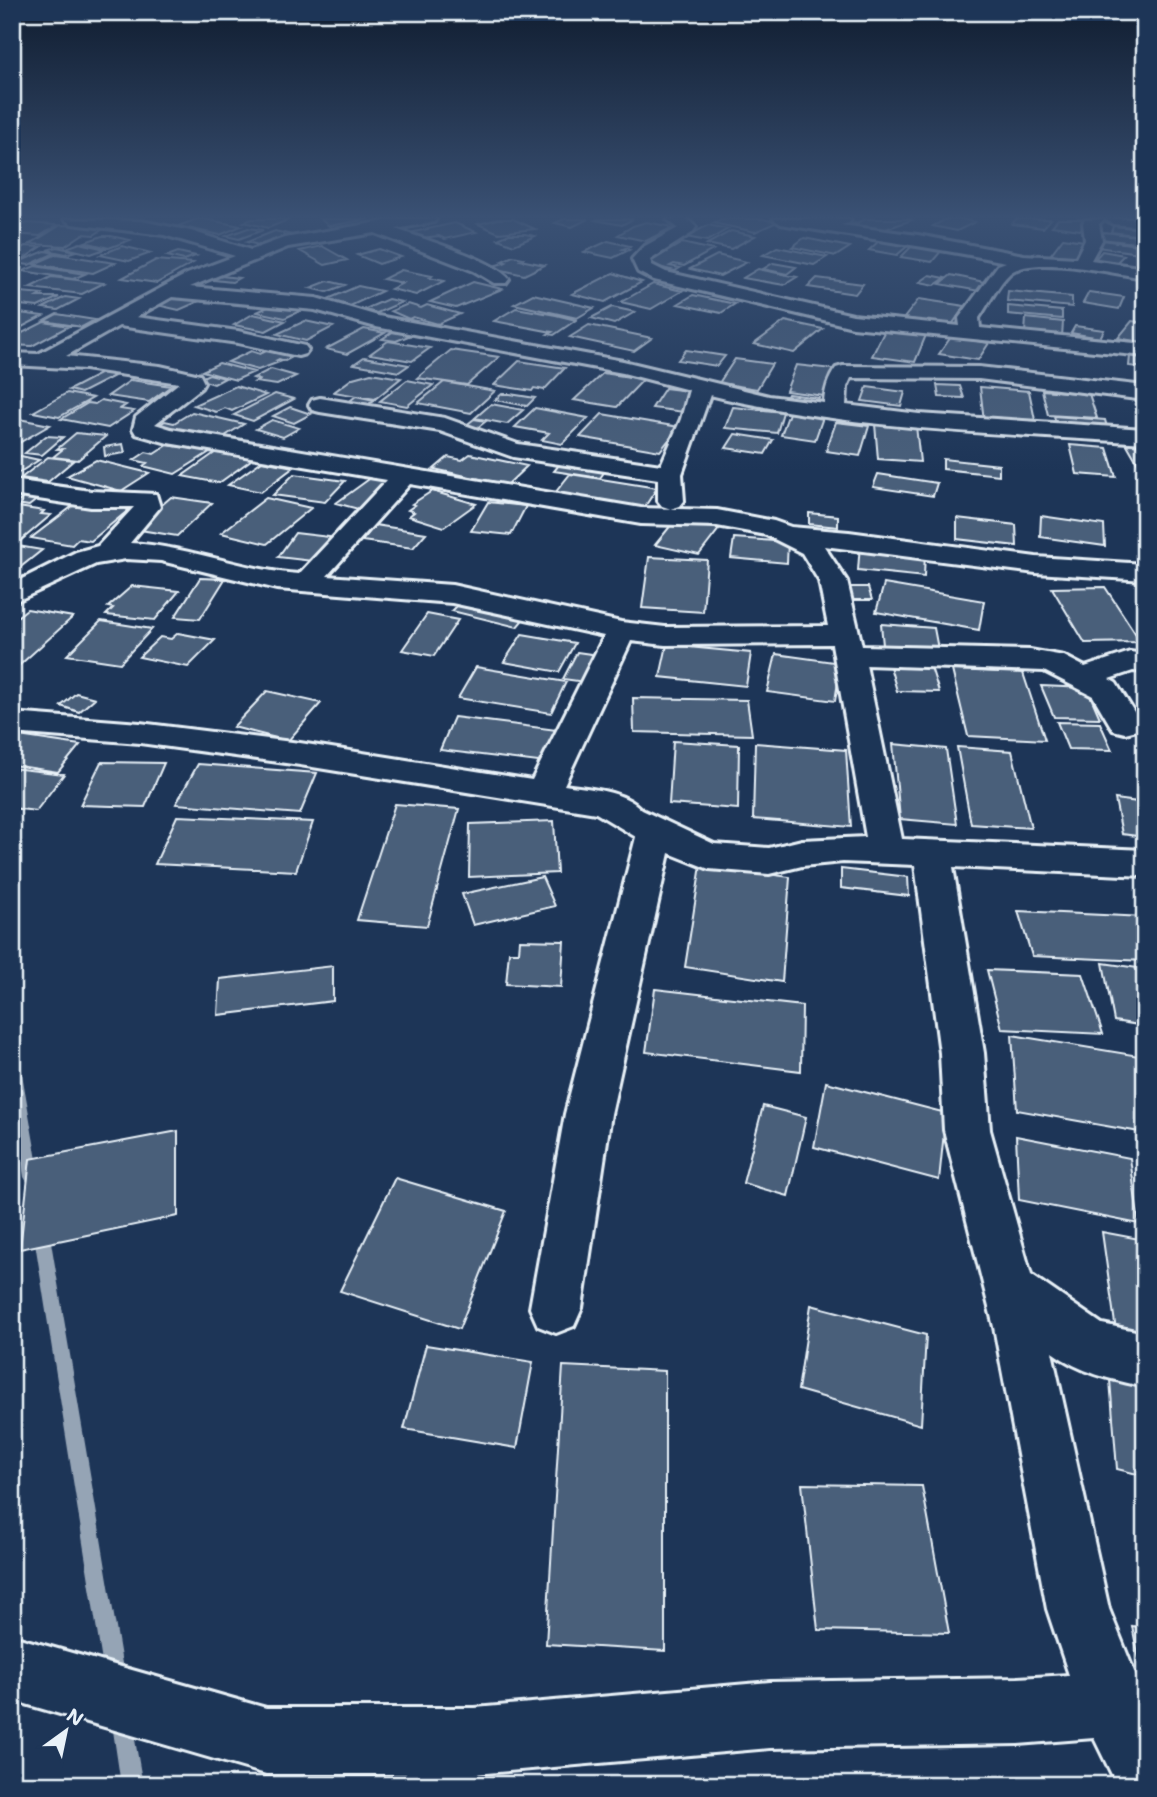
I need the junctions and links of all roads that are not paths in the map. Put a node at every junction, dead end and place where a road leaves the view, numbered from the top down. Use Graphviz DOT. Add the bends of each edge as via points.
graph roads {
  1 [pos="147,303"];
  2 [pos="303,303"];
  3 [pos="774,303"];
  4 [pos="980,303"];
  5 [pos="114,320"];
  6 [pos="971,333"];
  7 [pos="298,350"];
  8 [pos="1145,350"];
  9 [pos="43,359"];
  10 [pos="13,369"];
  11 [pos="701,386"];
  12 [pos="1145,393"];
  13 [pos="834,412"];
  14 [pos="1145,436"];
  15 [pos="281,454"];
  16 [pos="405,474"];
  17 [pos="670,474"];
  18 [pos="12,487"];
  19 [pos="683,517"];
  20 [pos="790,535"];
  21 [pos="117,543"];
  22 [pos="1145,572"];
  23 [pos="305,583"];
  24 [pos="12,595"];
  25 [pos="621,631"];
  26 [pos="848,645"];
  27 [pos="1145,663"];
  28 [pos="1081,679"];
  29 [pos="12,723"];
  30 [pos="1125,723"];
  31 [pos="543,792"];
  32 [pos="655,832"];
  33 [pos="909,852"];
  34 [pos="1145,863"];
  35 [pos="1010,1290"];
  36 [pos="555,1308"];
  37 [pos="1091,1348"];
  38 [pos="1145,1360"];
  39 [pos="1028,1365"];
  40 [pos="19,1670"];
  41 [pos="1112,1704"];
  42 [pos="1145,1769"];
  1 -- 5 [label="street"];
  2 -- 11 [label="street" via="376,321 623,366"];
  3 -- 6 [label="street" via="834,317"];
  4 -- 6 [label="street" via="969,318"];
  5 -- 7 [label="street"];
  5 -- 9 [label="street"];
  6 -- 8 [label="street"];
  9 -- 10 [label="street"];
  9 -- 15 [label="street" via="187,378 193,383 152,414 144,429"];
  11 -- 13 [label="street" via="769,403"];
  11 -- 17 [label="street"];
  12 -- 13 [label="street" via="979,373 843,372 836,387"];
  13 -- 14 [label="street"];
  15 -- 16 [label="street"];
  15 -- 17 [label="street" via="317,422 386,414 445,425 513,450"];
  16 -- 19 [label="street" via="641,516"];
  16 -- 23 [label="street"];
  17 -- 19 [label="street" via="671,502"];
  18 -- 21 [label="street" via="91,499 147,499 147,507"];
  19 -- 20 [label="street" via="717,518"];
  20 -- 22 [label="street" via="1036,565"];
  20 -- 26 [label="street" via="811,548 833,581"];
  21 -- 23 [label="street" via="250,576"];
  21 -- 24 [label="street"];
  23 -- 25 [label="street" via="452,594"];
  25 -- 26 [label="street"];
  25 -- 31 [label="street"];
  26 -- 28 [label="street" via="1030,659 1054,663"];
  26 -- 33 [label="street"];
  27 -- 28 [label="street" via="1130,661"];
  28 -- 30 [label="street" via="1105,690"];
  29 -- 31 [label="street" via="180,738"];
  31 -- 32 [label="street" via="604,803"];
  32 -- 33 [label="street" via="709,856 769,862 843,849"];
  32 -- 36 [label="street" via="588,1114"];
  33 -- 34 [label="street"];
  33 -- 35 [label="street" via="962,1053 967,1130"];
  35 -- 37 [label="street"];
  35 -- 39 [label="street"];
  37 -- 38 [label="street"];
  37 -- 39 [label="street"];
  39 -- 41 [label="street" via="1078,1609"];
  40 -- 41 [label="street" via="266,1741 475,1741 771,1715 1018,1711"];
  41 -- 42 [label="street"];
}
